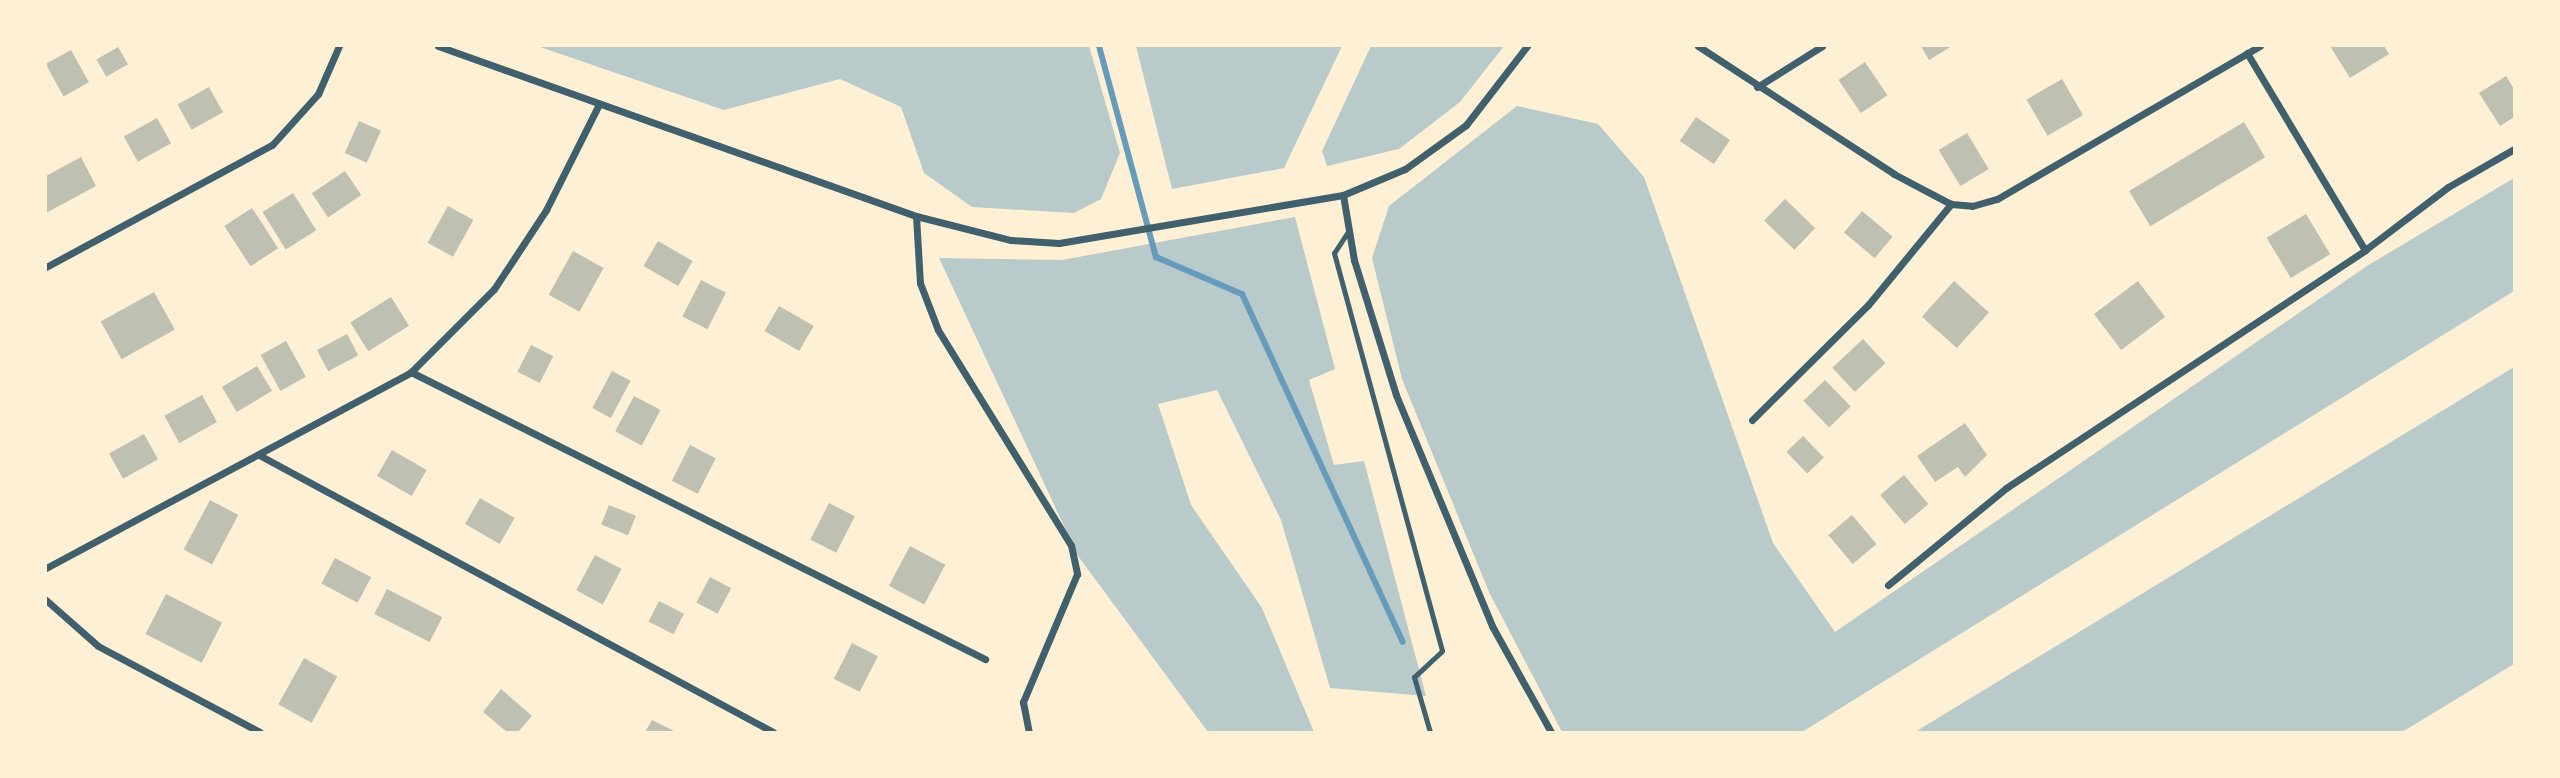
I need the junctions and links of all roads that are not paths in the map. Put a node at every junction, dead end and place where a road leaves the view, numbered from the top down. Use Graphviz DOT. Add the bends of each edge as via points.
graph roads {
  1 [pos="339,46"];
  2 [pos="438,46"];
  3 [pos="1527,46"];
  4 [pos="1698,46"];
  5 [pos="1822,46"];
  6 [pos="2260,46"];
  7 [pos="2247,53"];
  8 [pos="1757,87"];
  9 [pos="599,104"];
  10 [pos="2515,149"];
  11 [pos="1343,195"];
  12 [pos="1951,204"];
  13 [pos="916,216"];
  14 [pos="1349,230"];
  15 [pos="2365,250"];
  16 [pos="46,267"];
  17 [pos="411,372"];
  18 [pos="1752,420"];
  19 [pos="259,455"];
  20 [pos="46,568"];
  21 [pos="1888,585"];
  22 [pos="46,600"];
  23 [pos="985,659"];
  24 [pos="260,733"];
  25 [pos="773,733"];
  26 [pos="1029,733"];
  27 [pos="1430,733"];
  28 [pos="1551,733"];
  1 -- 16 [label="street" via="318,94 272,145"];
  2 -- 9 [label="street"];
  3 -- 11 [label="street" via="1466,125 1405,169"];
  4 -- 8 [label="street"];
  5 -- 8 [label="street"];
  6 -- 7 [label="street"];
  7 -- 12 [label="street" via="1997,199"];
  7 -- 15 [label="street"];
  8 -- 12 [label="street"];
  9 -- 13 [label="street"];
  9 -- 17 [label="street" via="546,210 494,289"];
  10 -- 15 [label="street" via="2448,187"];
  11 -- 13 [label="street" via="1115,236 1011,240"];
  11 -- 14 [label="street"];
  12 -- 18 [label="street" via="1868,305"];
  13 -- 26 [label="street" via="919,283 938,330 1071,545 1077,574 1023,702"];
  14 -- 27 [label="lane" via="1334,253 1442,651 1414,677"];
  14 -- 28 [label="street" via="1396,395 1492,626"];
  15 -- 21 [label="street" via="2040,465"];
  17 -- 19 [label="street"];
  17 -- 23 [label="street"];
  19 -- 20 [label="street"];
  19 -- 25 [label="street"];
  22 -- 24 [label="street" via="98,646"];
}
